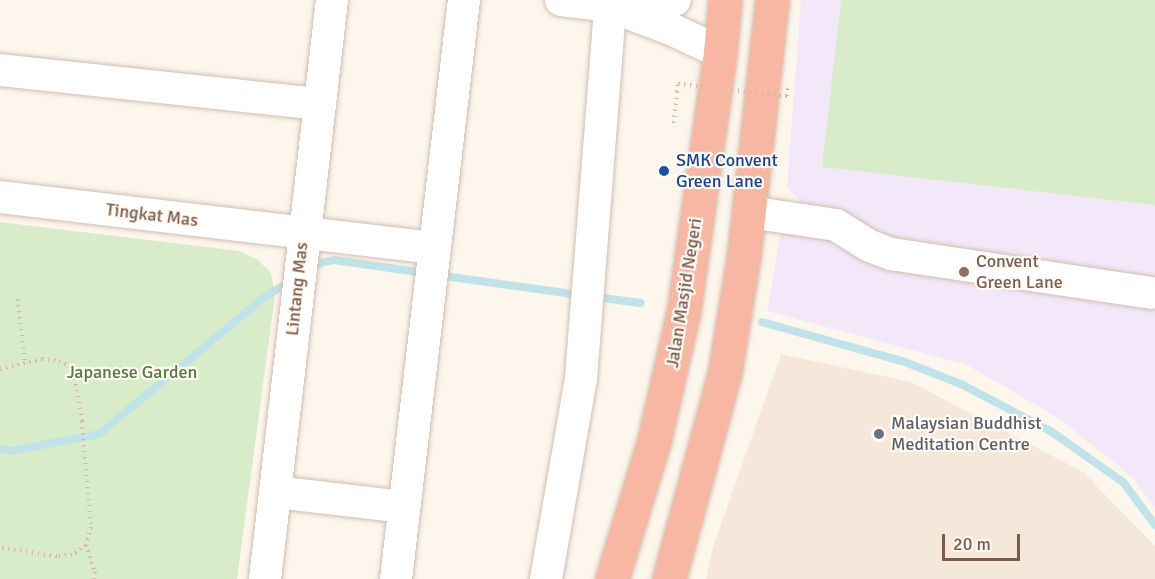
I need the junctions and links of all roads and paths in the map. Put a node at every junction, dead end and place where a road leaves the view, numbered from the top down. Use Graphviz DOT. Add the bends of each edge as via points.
graph roads {
  1 [pos="332,0"];
  2 [pos="464,0"];
  3 [pos="561,0"];
  4 [pos="675,0"];
  5 [pos="725,0"];
  6 [pos="772,0"];
  7 [pos="610,6"];
  8 [pos="720,52"];
  9 [pos="0,70"];
  10 [pos="789,84"];
  11 [pos="320,104"];
  12 [pos="674,123"];
  13 [pos="0,197"];
  14 [pos="749,212"];
  15 [pos="303,233"];
  16 [pos="433,263"];
  17 [pos="1151,292"];
  18 [pos="18,299"];
  19 [pos="25,362"];
  20 [pos="0,369"];
  21 [pos="275,492"];
  22 [pos="404,507"];
  23 [pos="86,545"];
  24 [pos="0,548"];
  25 [pos="94,579"];
  26 [pos="265,579"];
  27 [pos="396,579"];
  28 [pos="546,579"];
  29 [pos="612,579"];
  30 [pos="669,579"];
  1 -- 11 [label="street, Lintang Mas"];
  2 -- 16 [label="street"];
  3 -- 7 [label="street"];
  4 -- 7 [label="street"];
  5 -- 8 [label="highway, Jalan Masjid Negeri"];
  6 -- 14 [label="highway"];
  7 -- 8 [label="street"];
  7 -- 28 [label="street" via="581,378"];
  8 -- 29 [label="highway, Jalan Masjid Negeri" via="674,359"];
  9 -- 11 [label="street"];
  10 -- 12 [label="path, bridge" via="787,96 678,84"];
  11 -- 15 [label="street, Lintang Mas"];
  13 -- 15 [label="street, Tingkat Mas"];
  14 -- 17 [label="street" via="836,225 891,254"];
  14 -- 30 [label="highway" via="725,371"];
  15 -- 16 [label="street, Tingkat Mas"];
  15 -- 21 [label="street, Lintang Mas"];
  16 -- 22 [label="street"];
  18 -- 19 [label="path"];
  19 -- 20 [label="path"];
  19 -- 23 [label="path" via="59,361 70,366 75,378 91,527"];
  21 -- 22 [label="street"];
  21 -- 26 [label="street, Lintang Mas"];
  22 -- 27 [label="street"];
  23 -- 24 [label="path" via="72,555 57,556"];
  23 -- 25 [label="path"];
}
